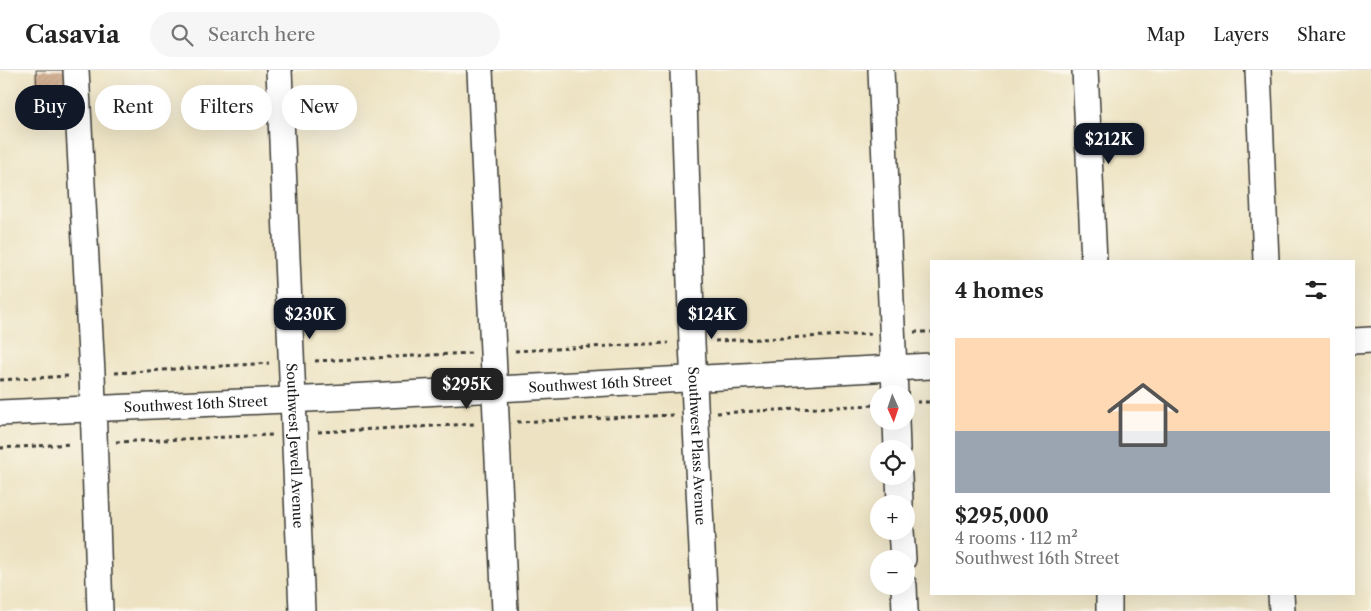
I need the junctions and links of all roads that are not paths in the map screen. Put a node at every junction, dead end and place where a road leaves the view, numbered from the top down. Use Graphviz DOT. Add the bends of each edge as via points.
graph roads {
  1 [pos="76,70"];
  2 [pos="279,70"];
  3 [pos="480,70"];
  4 [pos="683,70"];
  5 [pos="881,70"];
  6 [pos="1085,70"];
  7 [pos="1258,70"];
  8 [pos="1094,260"];
  9 [pos="1266,260"];
  10 [pos="1371,340"];
  11 [pos="1355,341"];
  12 [pos="930,366"];
  13 [pos="893,368"];
  14 [pos="694,378"];
  15 [pos="894,385"];
  16 [pos="495,388"];
  17 [pos="291,399"];
  18 [pos="92,408"];
  19 [pos="0,413"];
  20 [pos="904,595"];
  21 [pos="1109,595"];
  22 [pos="1281,595"];
  23 [pos="100,611"];
  24 [pos="302,611"];
  25 [pos="505,611"];
  26 [pos="705,611"];
  27 [pos="905,611"];
  28 [pos="1109,611"];
  29 [pos="1282,611"];
  1 -- 18 [label="street"];
  2 -- 17 [label="street, Southwest Jewell Avenue"];
  3 -- 16 [label="street"];
  4 -- 14 [label="street, Southwest Plass Avenue"];
  5 -- 13 [label="street"];
  6 -- 8 [label="street"];
  7 -- 9 [label="street"];
  10 -- 11 [label="street"];
  12 -- 13 [label="street, Southwest 16th Street"];
  13 -- 14 [label="street, Southwest 16th Street"];
  13 -- 15 [label="street"];
  14 -- 16 [label="street, Southwest 16th Street"];
  14 -- 26 [label="street, Southwest Plass Avenue"];
  16 -- 17 [label="street, Southwest 16th Street"];
  16 -- 25 [label="street"];
  17 -- 18 [label="street, Southwest 16th Street"];
  17 -- 24 [label="street, Southwest Jewell Avenue"];
  18 -- 19 [label="street, Southwest 16th Street"];
  18 -- 23 [label="street"];
  20 -- 27 [label="street"];
  21 -- 28 [label="street"];
  22 -- 29 [label="street"];
}
